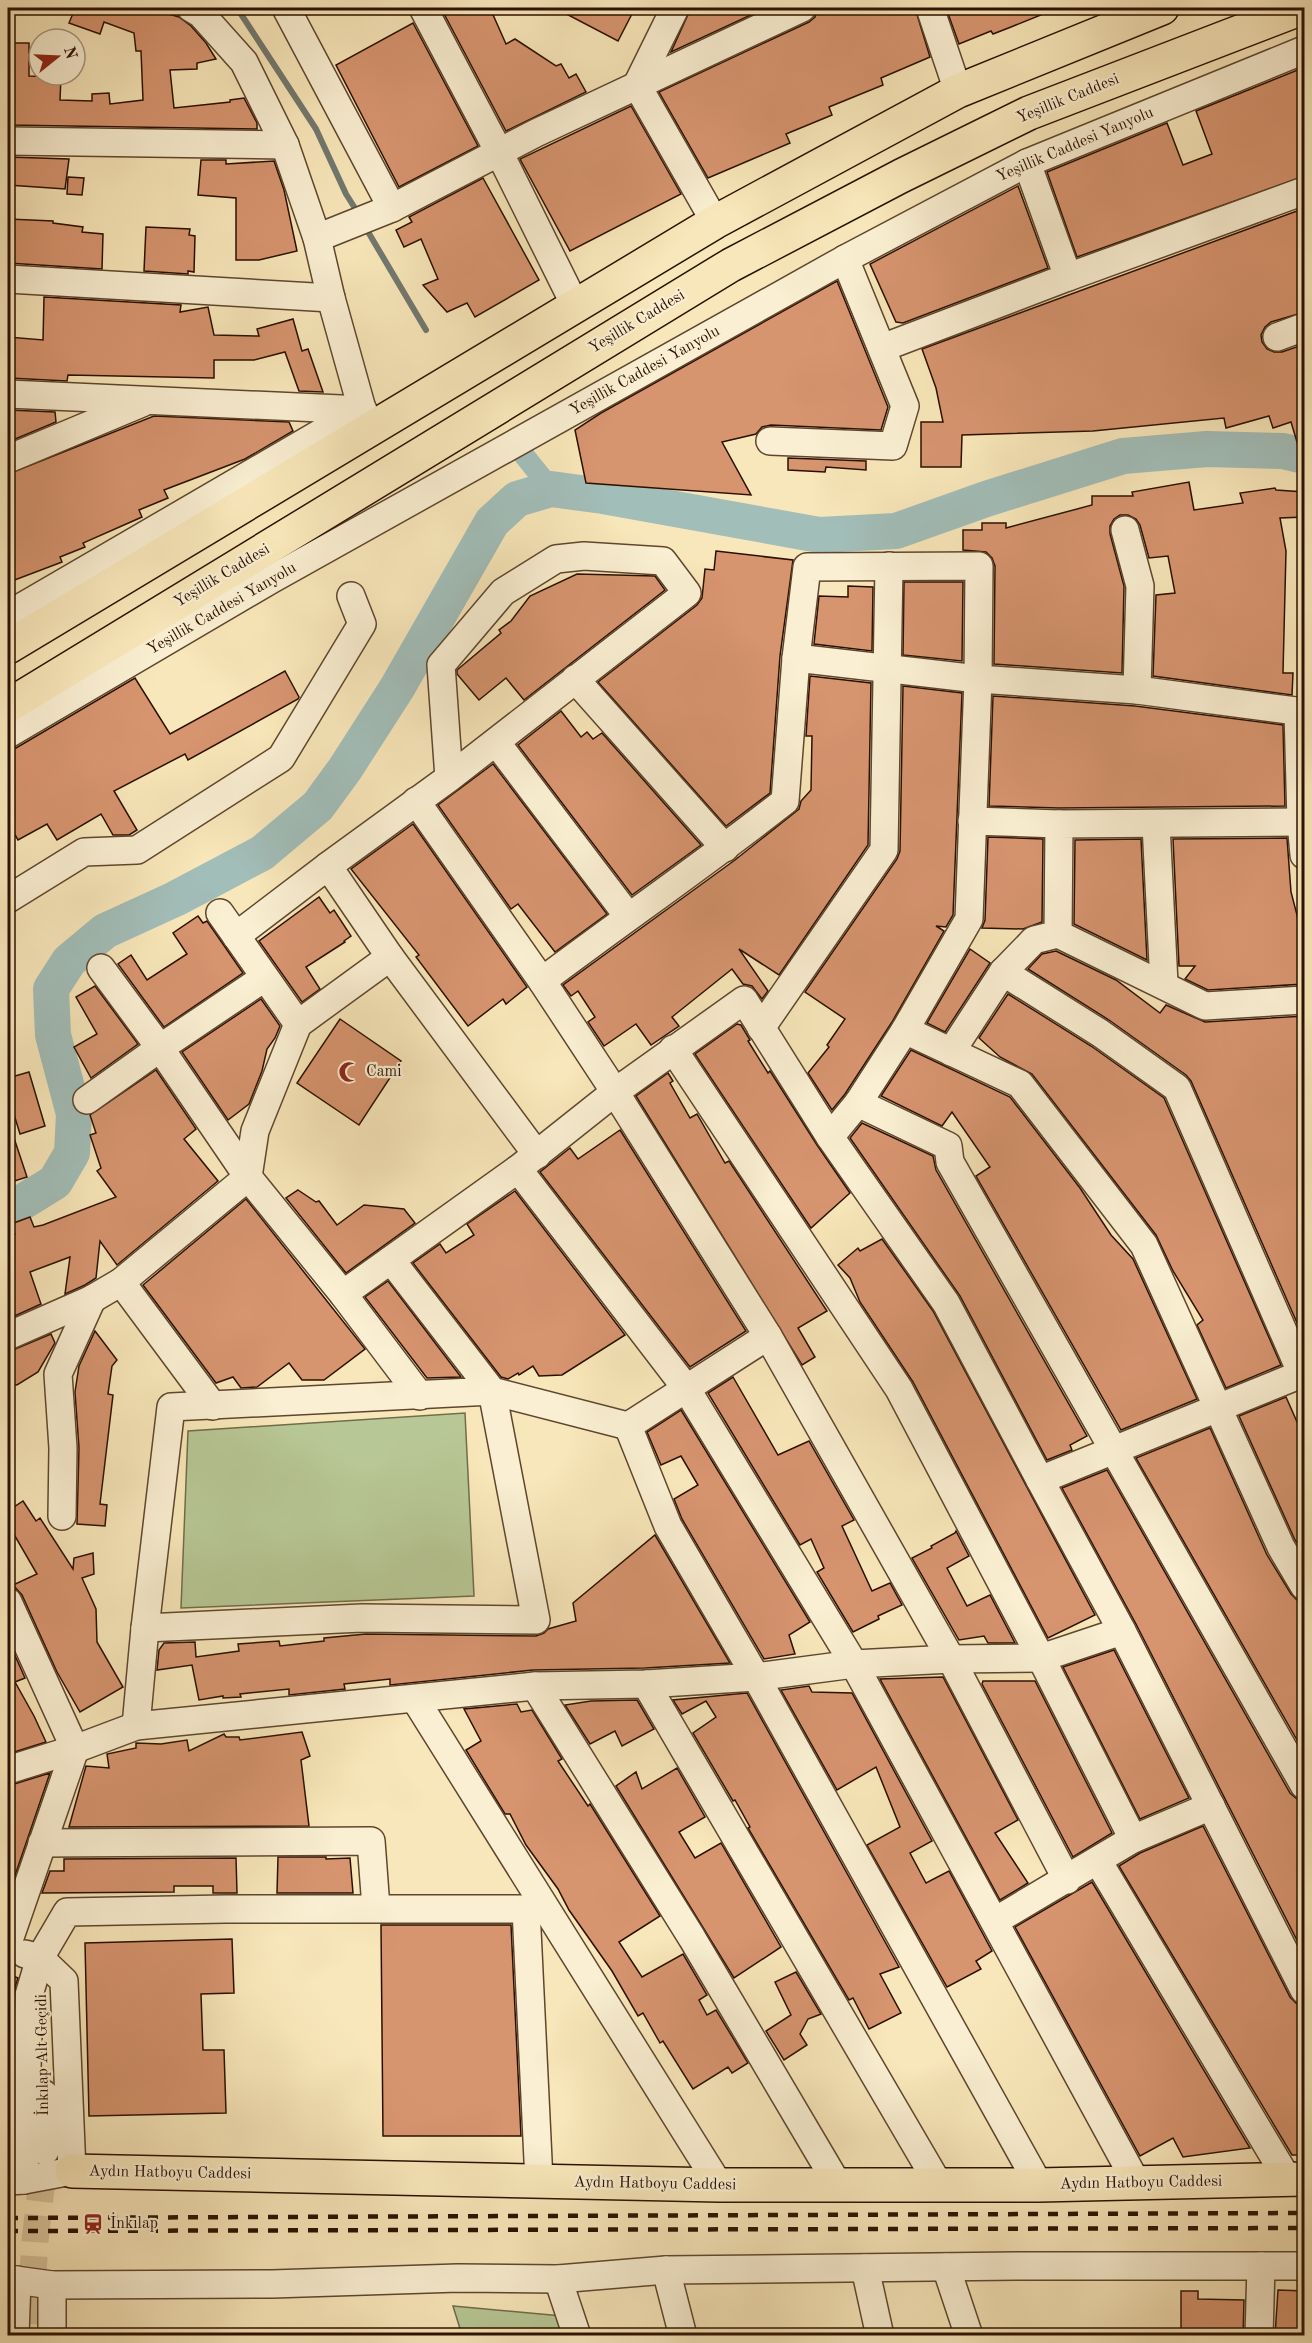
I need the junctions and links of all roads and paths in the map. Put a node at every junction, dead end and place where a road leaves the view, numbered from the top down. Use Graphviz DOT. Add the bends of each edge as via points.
graph roads {
  1 [pos="190,8"];
  2 [pos="286,8"];
  3 [pos="423,8"];
  4 [pos="675,8"];
  5 [pos="802,8"];
  6 [pos="930,8"];
  7 [pos="1162,8"];
  8 [pos="1302,8"];
  9 [pos="1305,50"];
  10 [pos="637,85"];
  11 [pos="958,92"];
  12 [pos="8,141"];
  13 [pos="285,145"];
  14 [pos="500,154"];
  15 [pos="1027,163"];
  16 [pos="1305,191"];
  17 [pos="392,208"];
  18 [pos="715,222"];
  19 [pos="317,238"];
  20 [pos="845,259"];
  21 [pos="1068,277"];
  22 [pos="8,279"];
  23 [pos="331,298"];
  24 [pos="576,307"];
  25 [pos="1305,327"];
  26 [pos="1277,337"];
  27 [pos="882,348"];
  28 [pos="8,394"];
  29 [pos="152,399"];
  30 [pos="369,418"];
  31 [pos="770,441"];
  32 [pos="8,459"];
  33 [pos="1125,530"];
  34 [pos="889,566"];
  35 [pos="351,596"];
  36 [pos="8,615"];
  37 [pos="8,647"];
  38 [pos="796,658"];
  39 [pos="889,668"];
  40 [pos="575,679"];
  41 [pos="978,679"];
  42 [pos="1137,690"];
  43 [pos="8,706"];
  44 [pos="1301,712"];
  45 [pos="8,735"];
  46 [pos="496,742"];
  47 [pos="449,778"];
  48 [pos="416,801"];
  49 [pos="972,821"];
  50 [pos="1301,822"];
  51 [pos="1059,824"];
  52 [pos="1156,824"];
  53 [pos="725,848"];
  54 [pos="1305,855"];
  55 [pos="328,866"];
  56 [pos="8,899"];
  57 [pos="220,913"];
  58 [pos="628,916"];
  59 [pos="1058,934"];
  60 [pos="236,936"];
  61 [pos="390,957"];
  62 [pos="100,968"];
  63 [pos="1003,972"];
  64 [pos="264,978"];
  65 [pos="542,981"];
  66 [pos="1164,984"];
  67 [pos="1305,1000"];
  68 [pos="298,1024"];
  69 [pos="761,1028"];
  70 [pos="905,1030"];
  71 [pos="160,1048"];
  72 [pos="673,1049"];
  73 [pos="951,1052"];
  74 [pos="615,1092"];
  75 [pos="87,1100"];
  76 [pos="858,1103"];
  77 [pos="830,1137"];
  78 [pos="528,1162"];
  79 [pos="248,1177"];
  80 [pos="391,1260"];
  81 [pos="121,1282"];
  82 [pos="343,1294"];
  83 [pos="92,1299"];
  84 [pos="8,1336"];
  85 [pos="768,1336"];
  86 [pos="1304,1376"];
  87 [pos="686,1388"];
  88 [pos="492,1391"];
  89 [pos="420,1396"];
  90 [pos="213,1406"];
  91 [pos="1218,1409"];
  92 [pos="628,1426"];
  93 [pos="1114,1449"];
  94 [pos="1040,1480"];
  95 [pos="62,1516"];
  96 [pos="1305,1586"];
  97 [pos="8,1602"];
  98 [pos="146,1628"];
  99 [pos="1122,1631"];
  100 [pos="1041,1658"];
  101 [pos="951,1659"];
  102 [pos="854,1664"];
  103 [pos="756,1677"];
  104 [pos="646,1684"];
  105 [pos="535,1686"];
  106 [pos="415,1699"];
  107 [pos="136,1726"];
  108 [pos="75,1749"];
  109 [pos="8,1770"];
  110 [pos="1305,1785"];
  111 [pos="1211,1806"];
  112 [pos="1133,1839"];
  113 [pos="42,1843"];
  114 [pos="1098,1861"];
  115 [pos="1067,1880"];
  116 [pos="376,1908"];
  117 [pos="536,1909"];
  118 [pos="995,1921"];
  119 [pos="8,1943"];
  120 [pos="8,1949"];
  121 [pos="40,1958"];
  122 [pos="1305,1990"];
  123 [pos="45,2151"];
  124 [pos="72,2171"];
  125 [pos="1294,2179"];
  126 [pos="16,2181"];
  127 [pos="539,2181"];
  128 [pos="1136,2182"];
  129 [pos="838,2185"];
  130 [pos="939,2185"];
  131 [pos="1039,2185"];
  132 [pos="719,2186"];
  133 [pos="1261,2266"];
  134 [pos="1305,2266"];
  135 [pos="946,2267"];
  136 [pos="865,2268"];
  137 [pos="666,2270"];
  138 [pos="558,2278"];
  139 [pos="12,2280"];
  140 [pos="52,2285"];
  141 [pos="32,2332"];
  142 [pos="578,2336"];
  143 [pos="682,2336"];
  144 [pos="880,2336"];
  145 [pos="969,2336"];
  146 [pos="1259,2336"];
  1 -- 13 [label="street" via="201,14 244,62"];
  2 -- 17 [label="street"];
  3 -- 14 [label="street"];
  4 -- 10 [label="street"];
  5 -- 10 [label="street"];
  6 -- 11 [label="street"];
  7 -- 11 [label="main road"];
  8 -- 43 [label="main road, Yeşillik Caddesi" via="1029,113 731,265"];
  9 -- 15 [label="street, Yeşillik Caddesi Yanyolu"];
  10 -- 14 [label="street"];
  10 -- 18 [label="street"];
  11 -- 18 [label="main road"];
  12 -- 13 [label="street"];
  13 -- 19 [label="street"];
  14 -- 17 [label="street"];
  14 -- 24 [label="street"];
  15 -- 20 [label="street, Yeşillik Caddesi Yanyolu"];
  15 -- 21 [label="street"];
  16 -- 21 [label="street"];
  17 -- 19 [label="street"];
  18 -- 24 [label="main road"];
  19 -- 23 [label="street"];
  20 -- 27 [label="street"];
  20 -- 45 [label="street, Yeşillik Caddesi Yanyolu" via="272,579"];
  21 -- 27 [label="street"];
  22 -- 23 [label="street"];
  23 -- 30 [label="street"];
  24 -- 30 [label="main road"];
  25 -- 26 [label="street"];
  27 -- 31 [label="street" via="905,405 893,446"];
  28 -- 29 [label="street"];
  29 -- 30 [label="street"];
  29 -- 32 [label="street"];
  30 -- 36 [label="street"];
  30 -- 37 [label="main road"];
  33 -- 42 [label="street" via="1140,586"];
  34 -- 38 [label="street" via="807,567"];
  34 -- 39 [label="street"];
  34 -- 41 [label="street" via="979,566"];
  35 -- 56 [label="street" via="362,624 281,758 137,850 84,852"];
  38 -- 39 [label="street"];
  38 -- 53 [label="street" via="785,801"];
  39 -- 41 [label="street"];
  39 -- 69 [label="street" via="884,850"];
  40 -- 46 [label="street"];
  40 -- 47 [label="street" via="687,593 663,561 584,556 556,559 503,592 441,665"];
  40 -- 53 [label="street"];
  41 -- 42 [label="street"];
  41 -- 49 [label="street"];
  42 -- 44 [label="street"];
  44 -- 50 [label="street"];
  46 -- 47 [label="street"];
  46 -- 58 [label="street"];
  47 -- 48 [label="street"];
  48 -- 55 [label="street"];
  48 -- 65 [label="street"];
  49 -- 51 [label="street"];
  49 -- 70 [label="street" via="969,919"];
  50 -- 52 [label="street"];
  50 -- 54 [label="street"];
  51 -- 52 [label="street"];
  51 -- 59 [label="street"];
  52 -- 66 [label="street"];
  53 -- 58 [label="street"];
  55 -- 60 [label="street"];
  55 -- 61 [label="street"];
  57 -- 60 [label="street"];
  58 -- 65 [label="street"];
  59 -- 63 [label="street" via="1034,940"];
  59 -- 66 [label="street"];
  60 -- 64 [label="street"];
  61 -- 68 [label="street"];
  61 -- 78 [label="street"];
  62 -- 71 [label="street"];
  63 -- 73 [label="street"];
  63 -- 86 [label="street" via="1100,1033 1177,1088"];
  64 -- 68 [label="street"];
  64 -- 71 [label="street"];
  65 -- 74 [label="street"];
  66 -- 67 [label="street" via="1205,1006"];
  68 -- 79 [label="street" via="255,1131"];
  69 -- 72 [label="street" via="744,1000"];
  69 -- 77 [label="street"];
  70 -- 73 [label="street"];
  70 -- 76 [label="street"];
  71 -- 75 [label="street"];
  71 -- 79 [label="street"];
  72 -- 74 [label="street"];
  72 -- 100 [label="street" via="899,1389"];
  73 -- 91 [label="street" via="1020,1084 1144,1245"];
  74 -- 78 [label="street"];
  74 -- 85 [label="street"];
  76 -- 77 [label="street"];
  76 -- 93 [label="street" via="948,1146 950,1162"];
  77 -- 94 [label="street" via="946,1303"];
  78 -- 80 [label="street"];
  78 -- 87 [label="street"];
  79 -- 81 [label="street"];
  79 -- 82 [label="street"];
  80 -- 82 [label="street"];
  80 -- 88 [label="street"];
  81 -- 83 [label="street"];
  81 -- 90 [label="street"];
  82 -- 89 [label="street"];
  83 -- 84 [label="street"];
  83 -- 95 [label="street" via="58,1374"];
  85 -- 87 [label="street"];
  85 -- 101 [label="street"];
  86 -- 91 [label="street"];
  87 -- 92 [label="street"];
  87 -- 102 [label="street"];
  88 -- 89 [label="street"];
  88 -- 92 [label="street"];
  88 -- 98 [label="street" via="536,1620 362,1618"];
  89 -- 90 [label="street"];
  90 -- 98 [label="street" via="171,1407"];
  91 -- 93 [label="street"];
  91 -- 96 [label="street" via="1281,1547"];
  92 -- 103 [label="street" via="668,1526"];
  93 -- 94 [label="street"];
  93 -- 110 [label="street"];
  94 -- 99 [label="street"];
  97 -- 108 [label="street"];
  98 -- 107 [label="street"];
  99 -- 100 [label="street"];
  99 -- 111 [label="street"];
  100 -- 101 [label="street"];
  100 -- 112 [label="street"];
  101 -- 102 [label="street"];
  101 -- 115 [label="street"];
  102 -- 103 [label="street"];
  102 -- 118 [label="street"];
  103 -- 104 [label="street"];
  103 -- 131 [label="street"];
  104 -- 105 [label="street"];
  104 -- 130 [label="street"];
  105 -- 106 [label="street"];
  105 -- 129 [label="street" via="692,1938"];
  106 -- 107 [label="street"];
  106 -- 117 [label="street"];
  107 -- 108 [label="street"];
  108 -- 109 [label="street"];
  108 -- 113 [label="street"];
  111 -- 112 [label="street"];
  111 -- 122 [label="street"];
  112 -- 114 [label="street"];
  113 -- 116 [label="street" via="371,1841"];
  113 -- 119 [label="street"];
  114 -- 115 [label="street"];
  114 -- 125 [label="street" via="1282,2170"];
  115 -- 118 [label="street"];
  116 -- 117 [label="street"];
  116 -- 121 [label="street" via="68,1912"];
  117 -- 127 [label="street"];
  117 -- 132 [label="street"];
  118 -- 128 [label="street"];
  120 -- 121 [label="street"];
  121 -- 123 [label="street, İnkılap Alt Geçidi"];
  121 -- 124 [label="street" via="64,1980"];
  121 -- 126 [label="street" via="29,1995"];
  124 -- 126 [label="street, Aydın Hatboyu Caddesi"];
  124 -- 127 [label="main road, Aydın Hatboyu Caddesi"];
  125 -- 128 [label="main road, Aydın Hatboyu Caddesi"];
  127 -- 132 [label="main road, Aydın Hatboyu Caddesi"];
  128 -- 131 [label="main road, Aydın Hatboyu Caddesi"];
  129 -- 130 [label="main road, Aydın Hatboyu Caddesi"];
  129 -- 132 [label="main road, Aydın Hatboyu Caddesi"];
  130 -- 131 [label="main road, Aydın Hatboyu Caddesi"];
  133 -- 134 [label="street"];
  133 -- 135 [label="street"];
  133 -- 146 [label="street"];
  135 -- 136 [label="street"];
  135 -- 145 [label="street"];
  136 -- 137 [label="street"];
  136 -- 144 [label="street"];
  137 -- 138 [label="street"];
  137 -- 143 [label="street"];
  138 -- 140 [label="street"];
  138 -- 142 [label="street"];
  139 -- 140 [label="street"];
  139 -- 141 [label="street"];
  140 -- 141 [label="street"];
}
